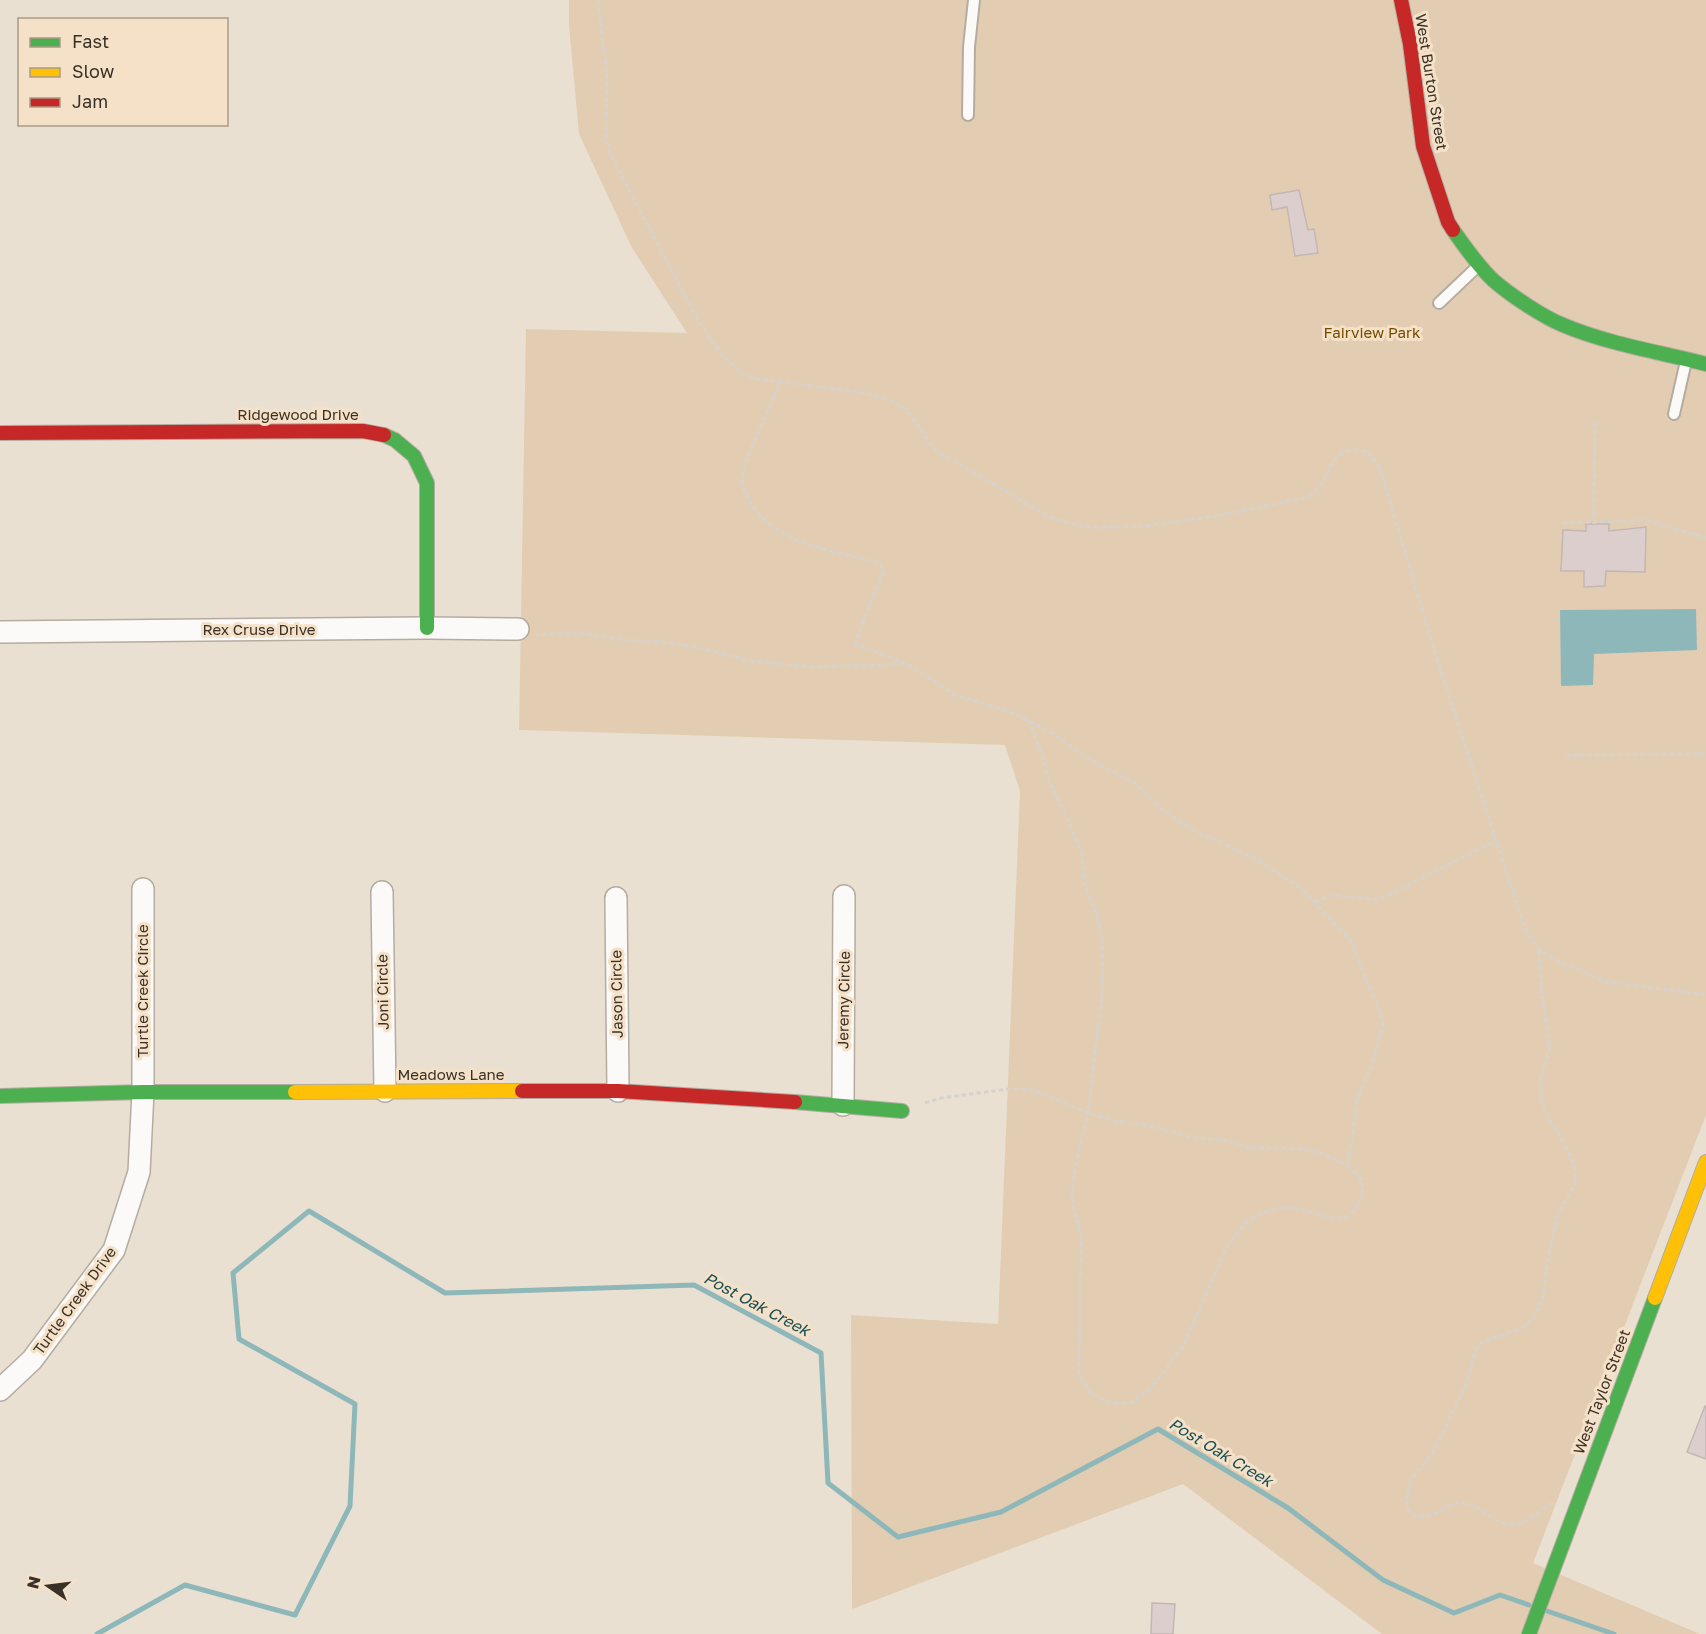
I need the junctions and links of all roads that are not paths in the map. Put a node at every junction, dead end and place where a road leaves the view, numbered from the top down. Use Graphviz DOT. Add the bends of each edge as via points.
graph roads {
  1 [pos="974,0"];
  2 [pos="1401,0"];
  3 [pos="968,115"];
  4 [pos="1479,265"];
  5 [pos="1439,303"];
  6 [pos="1687,360"];
  7 [pos="1706,364"];
  8 [pos="1674,414"];
  9 [pos="0,433"];
  10 [pos="427,628"];
  11 [pos="518,629"];
  12 [pos="0,632"];
  13 [pos="143,889"];
  14 [pos="382,892"];
  15 [pos="844,896"];
  16 [pos="616,898"];
  17 [pos="385,1091"];
  18 [pos="618,1091"];
  19 [pos="143,1092"];
  20 [pos="0,1096"];
  21 [pos="843,1105"];
  22 [pos="902,1111"];
  23 [pos="1706,1162"];
  24 [pos="0,1390"];
  25 [pos="1528,1634"];
  1 -- 3 [label="lane"];
  2 -- 4 [label="street, West Burton Street" via="1424,146 1434,184 1448,222"];
  4 -- 5 [label="lane"];
  4 -- 6 [label="street, West Burton Street" via="1493,280 1562,325"];
  6 -- 7 [label="street, West Burton Street"];
  6 -- 8 [label="lane"];
  9 -- 10 [label="street, Ridgewood Drive" via="363,431 395,440 414,456 427,483"];
  10 -- 11 [label="street, Rex Cruse Drive"];
  10 -- 12 [label="street, Rex Cruse Drive"];
  13 -- 19 [label="street, Turtle Creek Circle"];
  14 -- 17 [label="street, Joni Circle"];
  15 -- 21 [label="street, Jeremy Circle"];
  16 -- 18 [label="street, Jason Circle"];
  17 -- 18 [label="street, Meadows Lane"];
  17 -- 19 [label="street, Meadows Lane"];
  18 -- 21 [label="street, Meadows Lane"];
  19 -- 20 [label="street, Meadows Lane"];
  19 -- 24 [label="street, Turtle Creek Drive" via="139,1172 114,1250 32,1360"];
  21 -- 22 [label="street, Meadows Lane"];
  23 -- 25 [label="street, West Taylor Street"];
}
